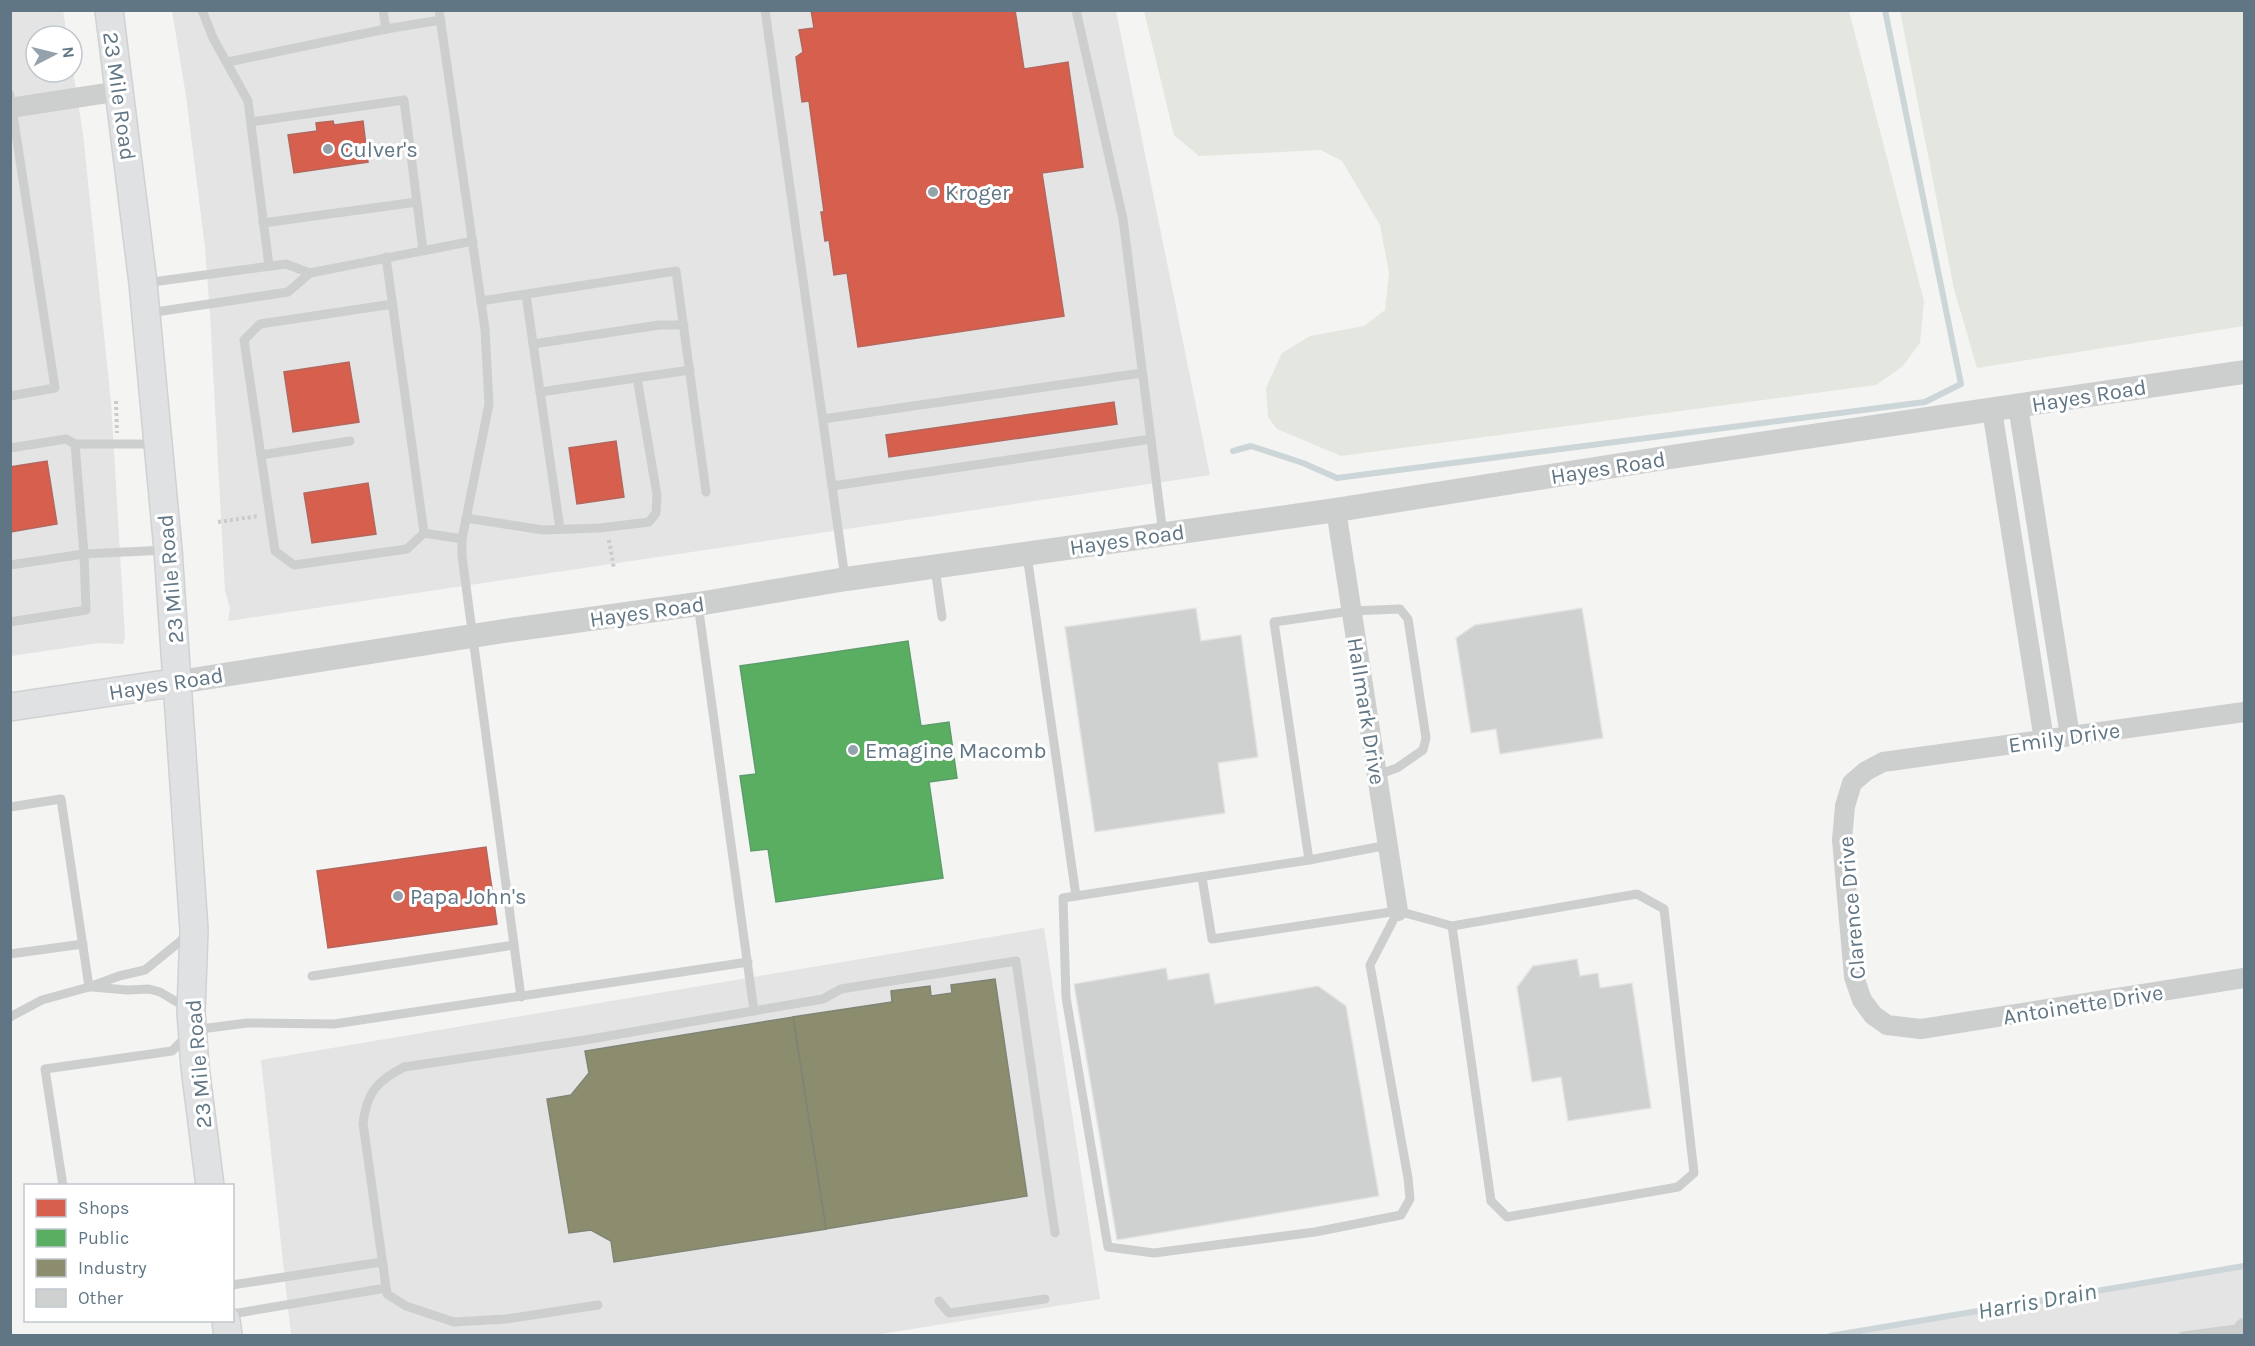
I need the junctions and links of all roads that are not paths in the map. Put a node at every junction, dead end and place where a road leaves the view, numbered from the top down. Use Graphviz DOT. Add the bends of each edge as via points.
graph roads {
  1 [pos="109,10"];
  2 [pos="202,10"];
  3 [pos="383,10"];
  4 [pos="765,10"];
  5 [pos="1076,10"];
  6 [pos="440,15"];
  7 [pos="386,29"];
  8 [pos="228,62"];
  9 [pos="120,91"];
  10 [pos="12,103"];
  11 [pos="251,122"];
  12 [pos="15,162"];
  13 [pos="417,202"];
  14 [pos="263,223"];
  15 [pos="473,241"];
  16 [pos="423,250"];
  17 [pos="386,257"];
  18 [pos="268,266"];
  19 [pos="310,273"];
  20 [pos="143,283"];
  21 [pos="526,295"];
  22 [pos="481,302"];
  23 [pos="393,304"];
  24 [pos="146,313"];
  25 [pos="684,325"];
  26 [pos="533,344"];
  27 [pos="690,370"];
  28 [pos="1142,372"];
  29 [pos="2244,372"];
  30 [pos="637,378"];
  31 [pos="540,392"];
  32 [pos="10,396"];
  33 [pos="2018,406"];
  34 [pos="1992,410"];
  35 [pos="823,419"];
  36 [pos="1150,439"];
  37 [pos="350,441"];
  38 [pos="75,444"];
  39 [pos="159,444"];
  40 [pos="10,448"];
  41 [pos="261,455"];
  42 [pos="832,486"];
  43 [pos="706,492"];
  44 [pos="1336,510"];
  45 [pos="466,518"];
  46 [pos="560,529"];
  47 [pos="423,533"];
  48 [pos="1162,534"];
  49 [pos="462,539"];
  50 [pos="168,550"];
  51 [pos="1026,552"];
  52 [pos="84,554"];
  53 [pos="10,565"];
  54 [pos="935,566"];
  55 [pos="846,579"];
  56 [pos="2047,588"];
  57 [pos="2021,592"];
  58 [pos="698,604"];
  59 [pos="1351,611"];
  60 [pos="942,617"];
  61 [pos="10,622"];
  62 [pos="473,637"];
  63 [pos="179,682"];
  64 [pos="10,707"];
  65 [pos="2244,712"];
  66 [pos="2070,736"];
  67 [pos="2044,740"];
  68 [pos="1883,762"];
  69 [pos="1377,775"];
  70 [pos="10,807"];
  71 [pos="1388,845"];
  72 [pos="1309,860"];
  73 [pos="1202,877"];
  74 [pos="1076,896"];
  75 [pos="1398,911"];
  76 [pos="1452,926"];
  77 [pos="194,930"];
  78 [pos="83,944"];
  79 [pos="514,945"];
  80 [pos="10,954"];
  81 [pos="748,962"];
  82 [pos="312,976"];
  83 [pos="2244,978"];
  84 [pos="90,987"];
  85 [pos="520,997"];
  86 [pos="754,1011"];
  87 [pos="10,1017"];
  88 [pos="192,1021"];
  89 [pos="1921,1029"];
  90 [pos="63,1184"];
  91 [pos="210,1184"];
  92 [pos="1055,1233"];
  93 [pos="382,1262"];
  94 [pos="234,1285"];
  95 [pos="386,1288"];
  96 [pos="1045,1299"];
  97 [pos="939,1301"];
  98 [pos="598,1305"];
  99 [pos="234,1314"];
  100 [pos="2244,1330"];
  101 [pos="2183,1335"];
  1 -- 9 [label="main road, 23 Mile Road"];
  2 -- 8 [label="lane"];
  3 -- 7 [label="lane"];
  4 -- 35 [label="lane"];
  5 -- 28 [label="lane" via="1124,219"];
  6 -- 7 [label="lane"];
  6 -- 15 [label="lane"];
  7 -- 8 [label="lane"];
  8 -- 11 [label="lane" via="248,100"];
  9 -- 10 [label="street"];
  9 -- 20 [label="main road, 23 Mile Road"];
  10 -- 12 [label="lane"];
  11 -- 13 [label="lane" via="404,100"];
  11 -- 14 [label="lane"];
  12 -- 32 [label="lane" via="55,388"];
  13 -- 14 [label="lane"];
  13 -- 16 [label="lane"];
  14 -- 18 [label="lane"];
  15 -- 16 [label="lane"];
  15 -- 22 [label="lane"];
  16 -- 17 [label="lane"];
  17 -- 19 [label="lane"];
  17 -- 23 [label="lane"];
  18 -- 19 [label="lane" via="286,264"];
  18 -- 20 [label="lane"];
  19 -- 24 [label="lane" via="288,292"];
  20 -- 24 [label="main road, 23 Mile Road"];
  21 -- 22 [label="lane"];
  21 -- 25 [label="lane" via="676,271"];
  21 -- 26 [label="lane"];
  22 -- 45 [label="lane" via="489,404"];
  23 -- 41 [label="lane" via="260,324 244,340"];
  23 -- 47 [label="lane"];
  24 -- 39 [label="main road, 23 Mile Road"];
  25 -- 26 [label="lane" via="659,325"];
  25 -- 27 [label="lane"];
  26 -- 31 [label="lane"];
  27 -- 30 [label="lane"];
  27 -- 43 [label="lane"];
  28 -- 35 [label="lane"];
  28 -- 36 [label="lane"];
  29 -- 33 [label="street, Hayes Road"];
  30 -- 31 [label="lane"];
  30 -- 46 [label="lane" via="657,495 656,513 649,522"];
  31 -- 46 [label="lane"];
  33 -- 34 [label="street, Hayes Road"];
  33 -- 56 [label="street"];
  34 -- 44 [label="street, Hayes Road"];
  34 -- 57 [label="street"];
  35 -- 42 [label="lane"];
  36 -- 42 [label="lane"];
  36 -- 48 [label="lane"];
  37 -- 41 [label="lane"];
  38 -- 39 [label="lane"];
  38 -- 40 [label="lane" via="66,439"];
  38 -- 52 [label="lane"];
  39 -- 50 [label="main road, 23 Mile Road"];
  41 -- 47 [label="lane" via="275,550 294,565 407,549"];
  42 -- 55 [label="lane"];
  44 -- 48 [label="street, Hayes Road"];
  44 -- 59 [label="street, Hallmark Drive"];
  45 -- 46 [label="lane"];
  45 -- 49 [label="lane"];
  47 -- 49 [label="lane"];
  48 -- 51 [label="street, Hayes Road"];
  49 -- 62 [label="lane"];
  50 -- 52 [label="lane"];
  50 -- 63 [label="main road, 23 Mile Road"];
  51 -- 54 [label="street, Hayes Road"];
  51 -- 74 [label="lane"];
  52 -- 53 [label="lane"];
  52 -- 61 [label="lane" via="86,610"];
  54 -- 55 [label="street, Hayes Road"];
  54 -- 60 [label="lane"];
  55 -- 58 [label="street, Hayes Road"];
  56 -- 57 [label="street"];
  56 -- 66 [label="street"];
  57 -- 67 [label="street"];
  58 -- 62 [label="street, Hayes Road"];
  58 -- 81 [label="lane"];
  59 -- 69 [label="street, Hallmark Drive"];
  59 -- 69 [label="lane" via="1400,609 1408,619 1426,738 1423,750 1397,768"];
  59 -- 72 [label="lane" via="1274,622"];
  62 -- 63 [label="street, Hayes Road"];
  62 -- 79 [label="lane"];
  63 -- 64 [label="main road, Hayes Road"];
  63 -- 77 [label="main road, 23 Mile Road"];
  65 -- 66 [label="street, Emily Drive"];
  66 -- 67 [label="street, Emily Drive"];
  67 -- 68 [label="street, Emily Drive"];
  68 -- 89 [label="street, Clarence Drive" via="1852,783 1845,807 1842,840 1854,977 1862,1000 1873,1015 1887,1025"];
  69 -- 71 [label="street, Hallmark Drive"];
  70 -- 78 [label="lane" via="61,799"];
  71 -- 72 [label="lane"];
  71 -- 75 [label="street, Hallmark Drive"];
  72 -- 73 [label="lane"];
  73 -- 74 [label="lane"];
  73 -- 75 [label="lane" via="1212,939"];
  74 -- 75 [label="lane" via="1063,898 1066,997 1108,1247 1154,1254 1316,1232 1401,1215 1410,1199 1408,1178 1370,965"];
  75 -- 76 [label="lane"];
  76 -- 76 [label="lane" via="1638,894 1664,909 1694,1173 1678,1187 1507,1216 1491,1202"];
  77 -- 84 [label="lane" via="145,970"];
  77 -- 88 [label="main road, 23 Mile Road"];
  78 -- 80 [label="lane"];
  78 -- 84 [label="lane"];
  79 -- 82 [label="lane"];
  79 -- 85 [label="lane"];
  81 -- 85 [label="lane"];
  81 -- 86 [label="lane"];
  83 -- 89 [label="street, Antoinette Drive"];
  84 -- 87 [label="lane" via="42,1000"];
  84 -- 88 [label="lane" via="160,992"];
  85 -- 88 [label="lane" via="334,1024"];
  86 -- 92 [label="lane" via="824,999 841,989 1016,961"];
  86 -- 93 [label="lane" via="404,1067 378,1083 365,1108 363,1123"];
  88 -- 90 [label="lane" via="172,1051 45,1069"];
  88 -- 91 [label="main road, 23 Mile Road"];
  93 -- 94 [label="lane"];
  93 -- 95 [label="lane"];
  95 -- 98 [label="lane" via="387,1294 406,1306 454,1322 506,1319"];
  95 -- 99 [label="lane"];
  96 -- 97 [label="lane" via="949,1313"];
  100 -- 101 [label="lane"];
}
